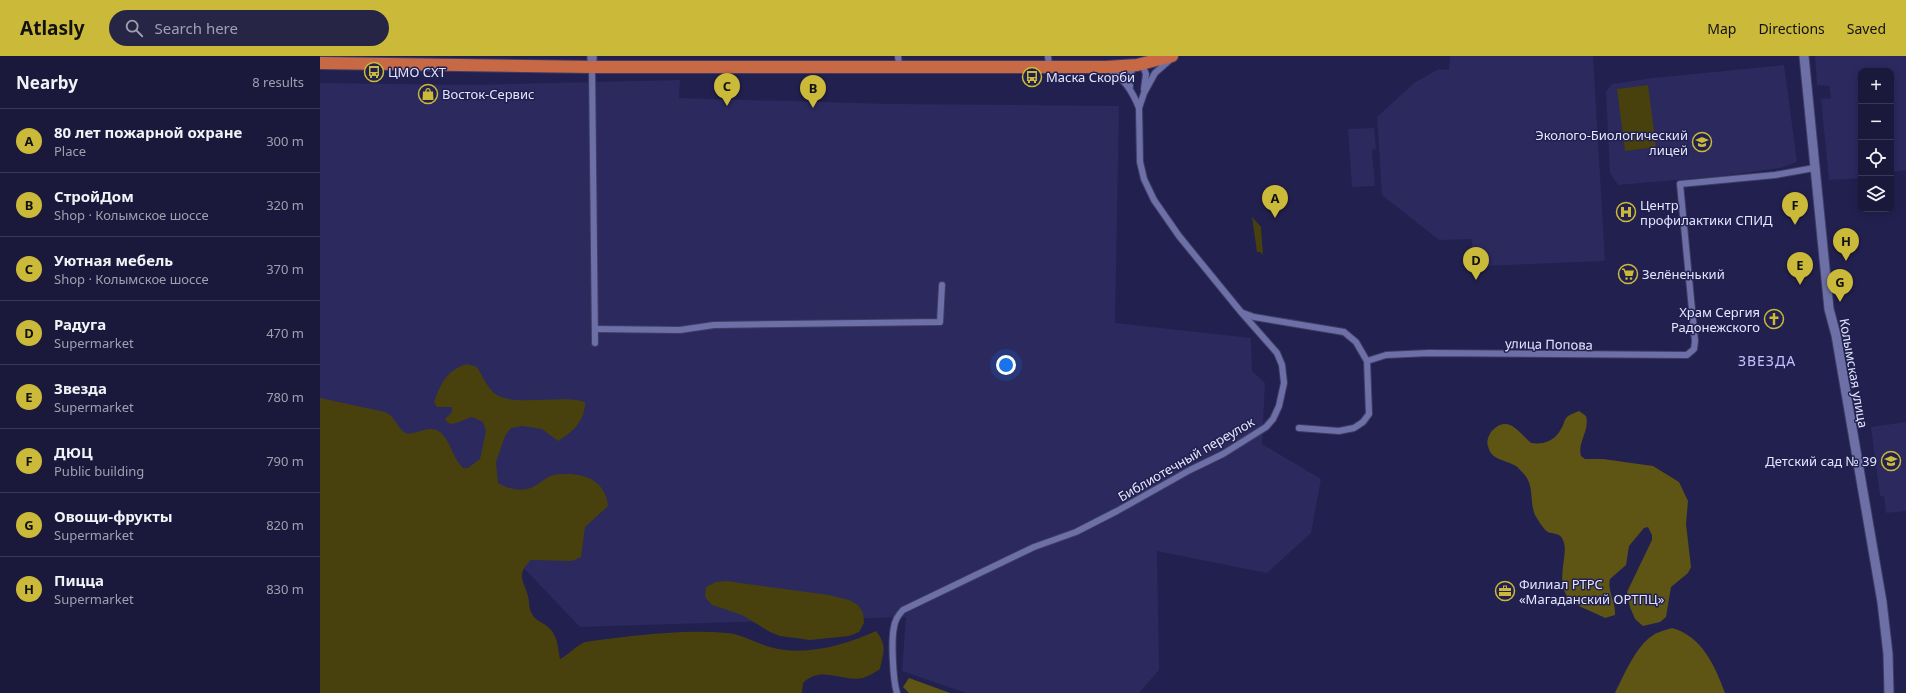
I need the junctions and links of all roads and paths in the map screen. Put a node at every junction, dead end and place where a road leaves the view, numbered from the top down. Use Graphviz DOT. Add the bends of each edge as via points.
graph roads {
  1 [pos="1174,56"];
  2 [pos="1804,56"];
  3 [pos="592,61"];
  4 [pos="899,61"];
  5 [pos="1048,61"];
  6 [pos="320,63"];
  7 [pos="1140,64"];
  8 [pos="1106,67"];
  9 [pos="1132,91"];
  10 [pos="1144,93"];
  11 [pos="1139,108"];
  12 [pos="1814,168"];
  13 [pos="942,285"];
  14 [pos="1241,312"];
  15 [pos="595,329"];
  16 [pos="595,343"];
  17 [pos="1367,361"];
  18 [pos="1299,428"];
  19 [pos="897,693"];
  20 [pos="1889,693"];
  1 -- 7 [label="highway"];
  1 -- 10 [label="street, Библиотечный переулок" via="1154,73"];
  2 -- 12 [label="street, Колымская улица"];
  3 -- 4 [label="highway"];
  3 -- 6 [label="highway"];
  3 -- 15 [label="street"];
  4 -- 5 [label="highway"];
  5 -- 8 [label="highway"];
  7 -- 8 [label="highway"];
  7 -- 9 [label="street" via="1130,72 1128,80"];
  7 -- 10 [label="street" via="1146,74"];
  8 -- 9 [label="street, Библиотечный переулок" via="1120,76"];
  9 -- 11 [label="street, Библиотечный переулок"];
  10 -- 11 [label="street, Библиотечный переулок"];
  11 -- 14 [label="street, Библиотечный переулок" via="1140,162 1148,189 1179,236"];
  12 -- 17 [label="street, улица Попова" via="1775,175 1680,184 1696,341 1694,349 1688,355 1439,353 1386,355"];
  12 -- 20 [label="street, Колымская улица" via="1829,309 1836,335 1882,602"];
  13 -- 15 [label="street" via="940,322 714,325 680,330"];
  14 -- 17 [label="street" via="1254,317 1344,332 1356,342"];
  14 -- 19 [label="street, Библиотечный переулок" via="1278,353 1282,365 1284,383 1274,419 1266,427 1223,454 1117,511 1076,532 1034,546 903,610 893,628 894,684"];
  15 -- 16 [label="street"];
  17 -- 18 [label="street" via="1369,414 1364,422 1354,428 1339,431"];
}
